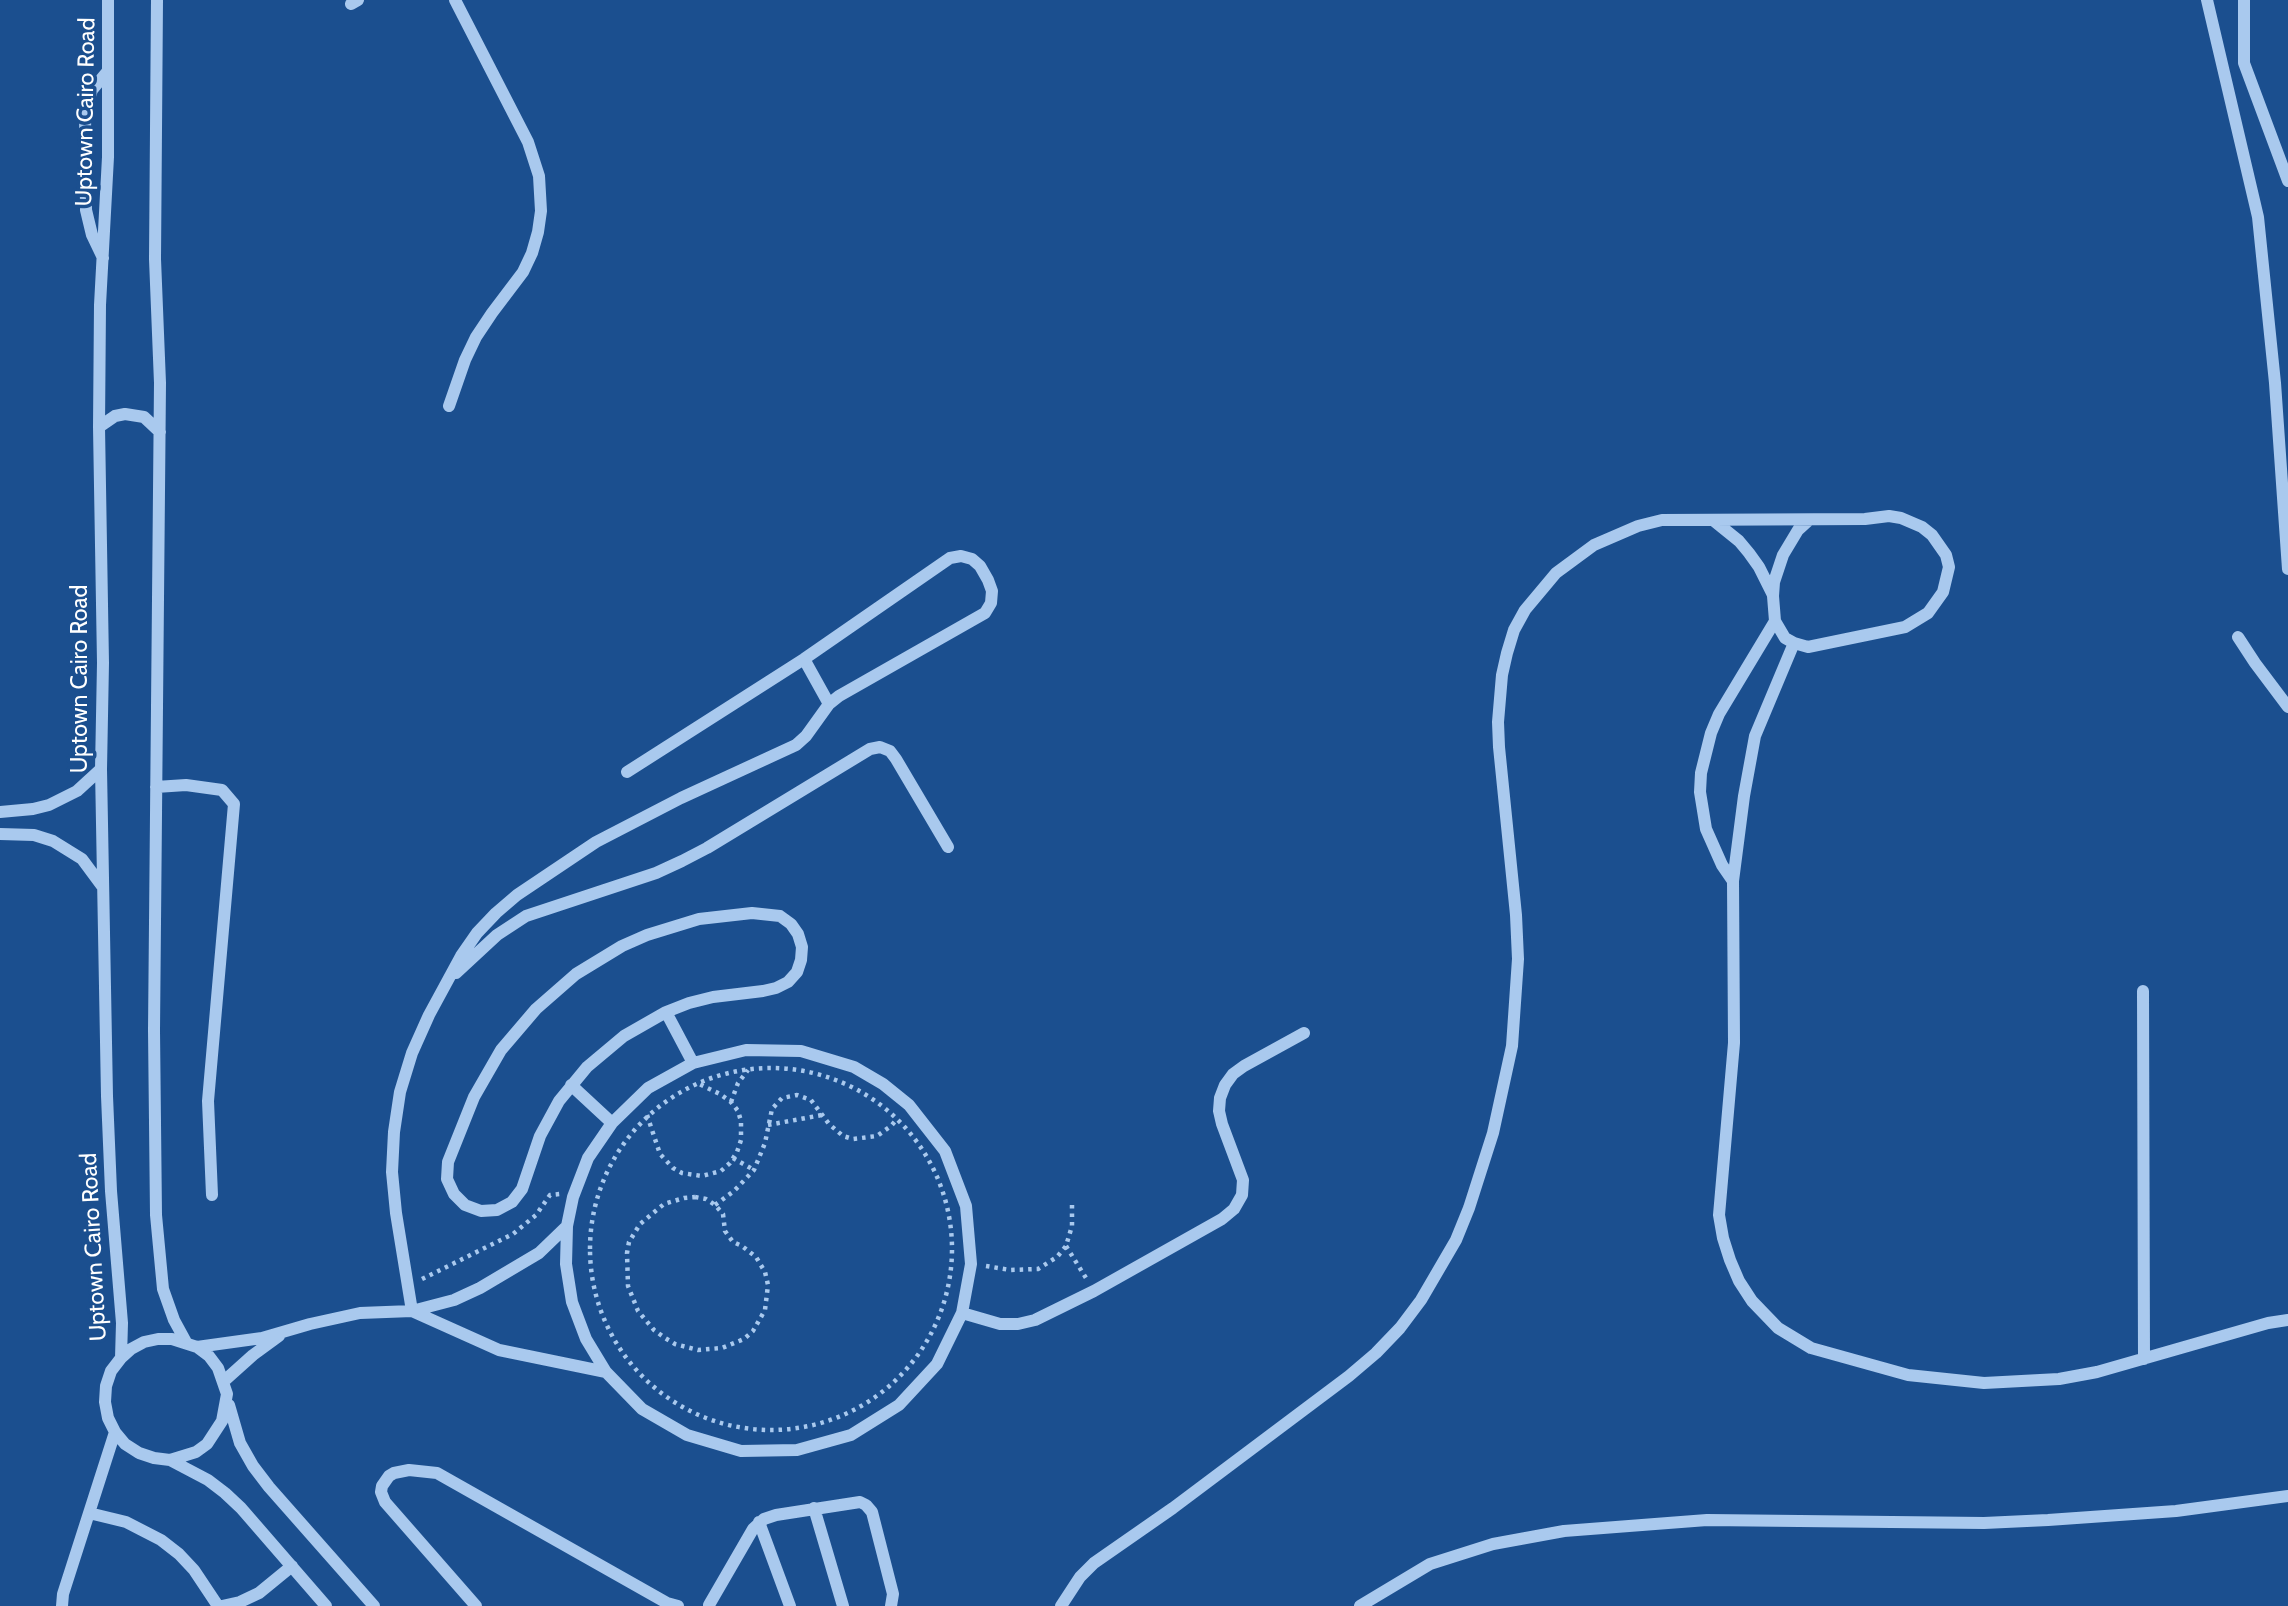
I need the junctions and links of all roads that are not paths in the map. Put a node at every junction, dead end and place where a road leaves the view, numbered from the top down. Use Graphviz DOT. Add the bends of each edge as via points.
graph roads {
  1 [pos="108,0"];
  2 [pos="157,0"];
  3 [pos="455,0"];
  4 [pos="2207,0"];
  5 [pos="2244,0"];
  6 [pos="107,72"];
  7 [pos="2288,181"];
  8 [pos="103,258"];
  9 [pos="2282,384"];
  10 [pos="449,406"];
  11 [pos="99,427"];
  12 [pos="160,432"];
  13 [pos="1713,520"];
  14 [pos="1809,520"];
  15 [pos="2288,569"];
  16 [pos="1773,596"];
  17 [pos="1775,621"];
  18 [pos="2238,637"];
  19 [pos="1794,643"];
  20 [pos="804,659"];
  21 [pos="829,704"];
  22 [pos="2288,707"];
  23 [pos="101,769"];
  24 [pos="627,772"];
  25 [pos="156,787"];
  26 [pos="0,812"];
  27 [pos="0,834"];
  28 [pos="948,848"];
  29 [pos="1733,881"];
  30 [pos="103,887"];
  31 [pos="448,980"];
  32 [pos="2143,991"];
  33 [pos="666,1012"];
  34 [pos="1304,1033"];
  35 [pos="693,1063"];
  36 [pos="571,1085"];
  37 [pos="612,1122"];
  38 [pos="212,1195"];
  39 [pos="567,1226"];
  40 [pos="412,1311"];
  41 [pos="962,1313"];
  42 [pos="2288,1320"];
  43 [pos="285,1332"];
  44 [pos="192,1344"];
  45 [pos="121,1358"];
  46 [pos="2144,1359"];
  47 [pos="606,1372"];
  48 [pos="225,1388"];
  49 [pos="115,1432"];
  50 [pos="170,1460"];
  51 [pos="2288,1496"];
  52 [pos="814,1508"];
  53 [pos="89,1513"];
  54 [pos="758,1522"];
  55 [pos="292,1566"];
  56 [pos="1070,1600"];
  57 [pos="709,1605"];
  58 [pos="62,1606"];
  59 [pos="220,1606"];
  60 [pos="326,1606"];
  61 [pos="374,1606"];
  62 [pos="476,1606"];
  63 [pos="678,1606"];
  64 [pos="699,1606"];
  65 [pos="715,1606"];
  66 [pos="790,1606"];
  67 [pos="843,1606"];
  68 [pos="891,1606"];
  69 [pos="1061,1606"];
  70 [pos="1360,1606"];
  1 -- 6 [label="street, Uptown Cairo Road"];
  2 -- 12 [label="street" via="155,259"];
  3 -- 10 [label="street" via="528,142 539,176 541,211 532,253 476,337"];
  4 -- 9 [label="street" via="2258,218"];
  5 -- 7 [label="street" via="2244,63"];
  6 -- 8 [label="street, Uptown Cairo Road"];
  6 -- 8 [label="street" via="92,90 85,112 86,210"];
  8 -- 11 [label="street, Uptown Cairo Road"];
  9 -- 15 [label="street"];
  11 -- 12 [label="street" via="115,416 135,414"];
  11 -- 23 [label="street, Uptown Cairo Road"];
  12 -- 25 [label="street"];
  13 -- 14 [label="street"];
  13 -- 16 [label="street" via="1749,553"];
  13 -- 56 [label="street" via="1662,520 1594,545 1539,590 1514,630 1502,675 1498,722 1518,959 1512,1046 1493,1133 1469,1208 1440,1270 1422,1300 1376,1353 1094,1563 1080,1577"];
  14 -- 16 [label="street" via="1783,555"];
  14 -- 19 [label="street" via="1889,516 1912,521 1932,535 1949,567 1936,603 1905,627 1808,647"];
  16 -- 17 [label="street"];
  17 -- 19 [label="street" via="1785,638"];
  17 -- 29 [label="street" via="1718,714 1701,774 1706,829"];
  18 -- 22 [label="street"];
  19 -- 29 [label="street" via="1755,736"];
  20 -- 21 [label="street"];
  20 -- 21 [label="street" via="950,558 961,556 980,566 992,591 985,613"];
  20 -- 24 [label="street"];
  21 -- 31 [label="street" via="796,745 638,818 556,867 496,913 477,933"];
  23 -- 26 [label="street" via="77,791 49,805"];
  23 -- 30 [label="street, Uptown Cairo Road"];
  25 -- 38 [label="street" via="222,790 234,804 208,1101"];
  25 -- 44 [label="street" via="156,1215 163,1289 174,1320"];
  27 -- 30 [label="street" via="53,841 82,859"];
  28 -- 31 [label="street" via="890,751 870,749 682,861 526,916 497,935"];
  29 -- 46 [label="street" via="1734,1043 1720,1215 1730,1260 1752,1301 1779,1328 1811,1348 1921,1377 2022,1382 2097,1372"];
  30 -- 45 [label="street, Uptown Cairo Road" via="107,1096"];
  31 -- 40 [label="street" via="412,1053 394,1132 392,1172"];
  32 -- 46 [label="street"];
  33 -- 35 [label="street"];
  33 -- 36 [label="street" via="605,1050"];
  33 -- 36 [label="street" via="788,982 801,960 799,934 780,916 767,913 699,919 635,940 576,974 517,1029 487,1073 448,1162 447,1179 453,1194 481,1211 497,1210 512,1202 522,1189 549,1118"];
  34 -- 41 [label="street" via="1244,1066 1225,1085 1219,1111 1243,1180 1242,1195 1222,1219 1035,1320 1000,1324"];
  35 -- 37 [label="street" via="649,1088"];
  35 -- 41 [label="street" via="746,1050 801,1051 854,1067 909,1105 945,1151 967,1206 971,1264"];
  36 -- 37 [label="street"];
  37 -- 39 [label="street" via="588,1158"];
  39 -- 40 [label="street" via="539,1253 505,1274 454,1300"];
  39 -- 47 [label="street" via="572,1302 586,1339"];
  40 -- 43 [label="street" via="335,1318"];
  40 -- 47 [label="street" via="499,1350"];
  41 -- 47 [label="street" via="937,1364 899,1405 851,1435 797,1450 741,1451 687,1435 642,1409"];
  42 -- 46 [label="street"];
  43 -- 44 [label="street" via="239,1342"];
  43 -- 48 [label="street" via="253,1355"];
  44 -- 45 [label="street" via="172,1339 144,1342"];
  44 -- 48 [label="street" via="214,1362"];
  45 -- 49 [label="street" via="111,1371 105,1394"];
  48 -- 50 [label="street" via="222,1421 207,1444"];
  48 -- 61 [label="street" via="240,1443 253,1466"];
  49 -- 50 [label="street" via="139,1453"];
  49 -- 53 [label="street"];
  50 -- 55 [label="street" via="225,1493"];
  51 -- 70 [label="street" via="2176,1511 2048,1520 1707,1520 1564,1531 1493,1544 1430,1564"];
  52 -- 54 [label="street"];
  52 -- 67 [label="street"];
  52 -- 68 [label="street" via="853,1502 869,1508 893,1594"];
  53 -- 58 [label="street"];
  53 -- 59 [label="street" via="126,1522 161,1540 194,1570"];
  54 -- 57 [label="street"];
  54 -- 66 [label="street"];
  55 -- 59 [label="street" via="259,1593"];
  55 -- 60 [label="street"];
  56 -- 69 [label="street"];
  57 -- 64 [label="street"];
  57 -- 65 [label="street"];
  62 -- 63 [label="street" via="385,1502 381,1492 388,1476 409,1471 437,1473"];
}
